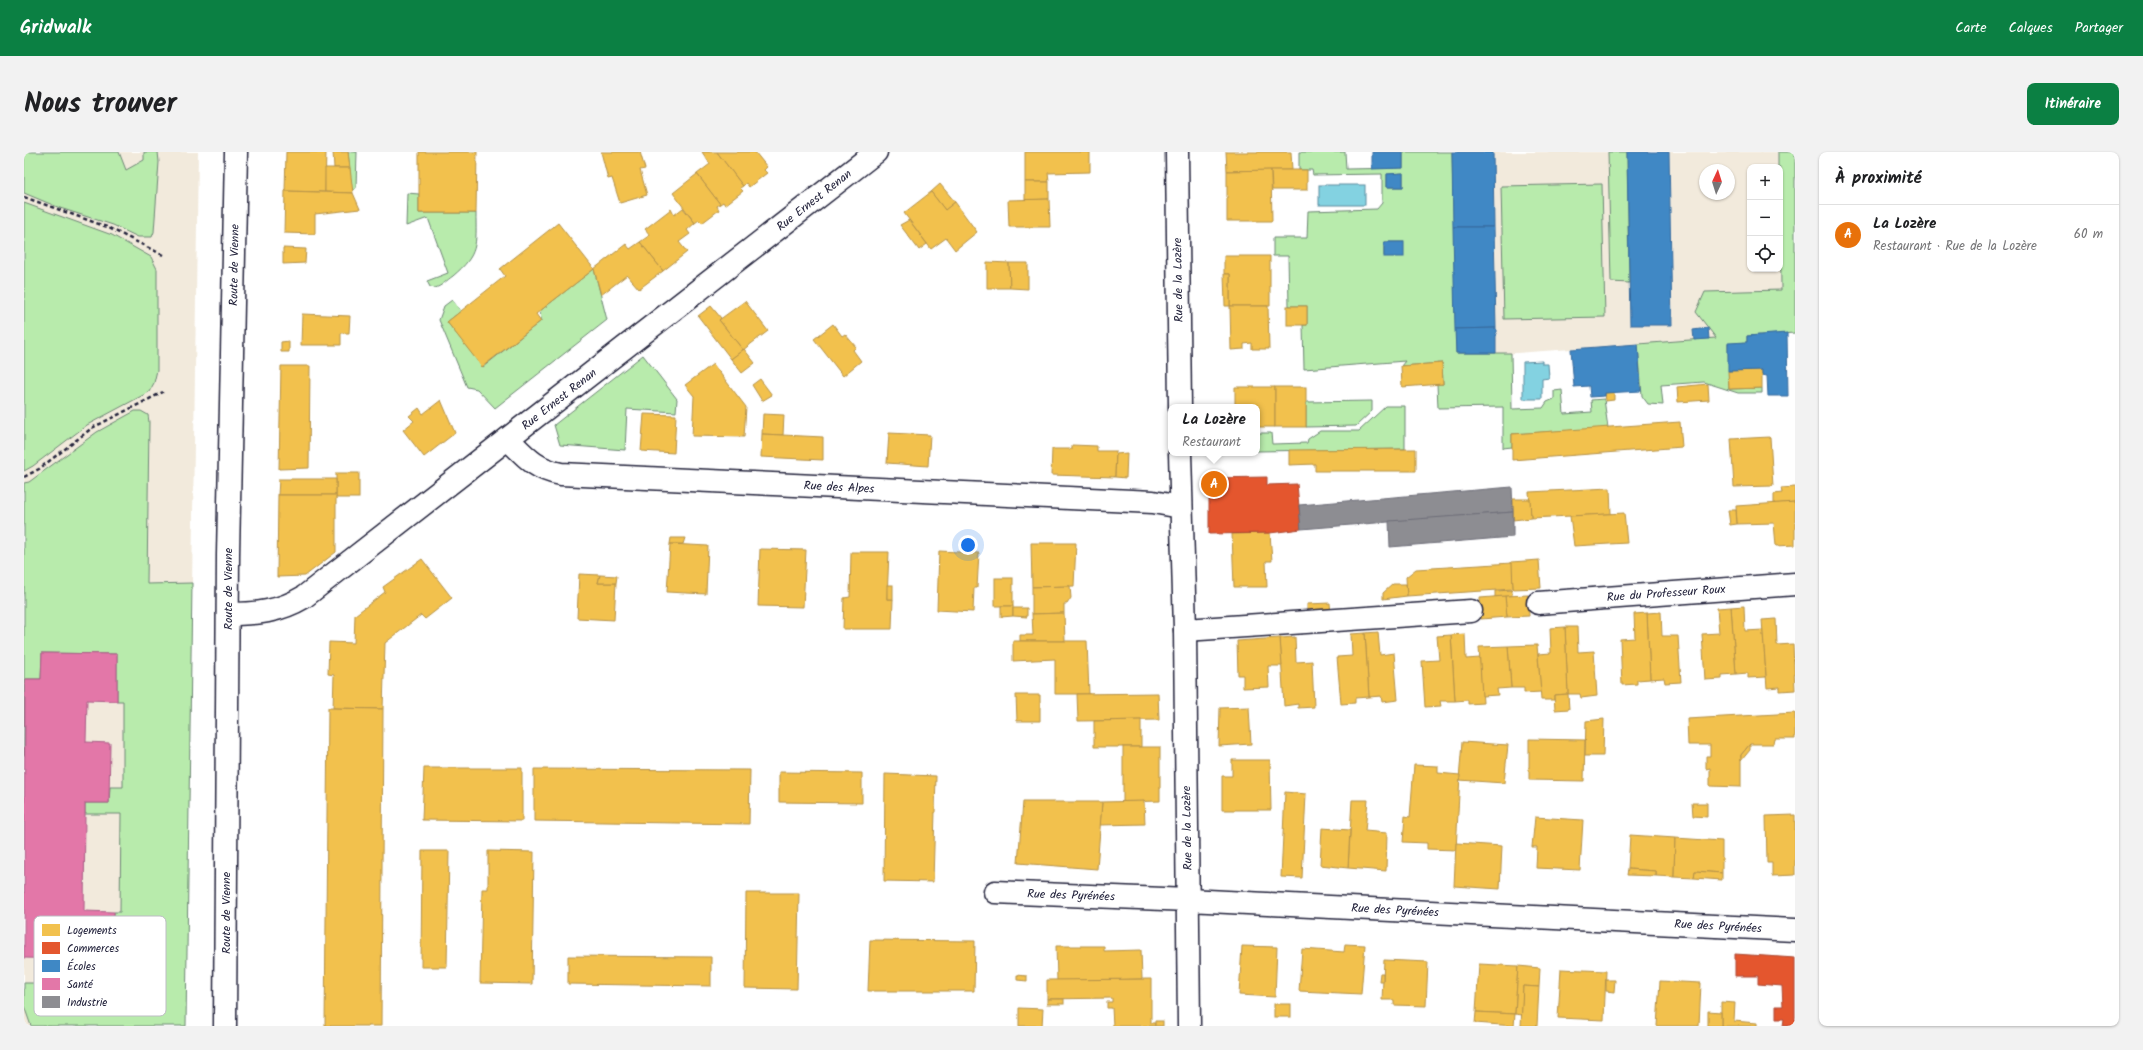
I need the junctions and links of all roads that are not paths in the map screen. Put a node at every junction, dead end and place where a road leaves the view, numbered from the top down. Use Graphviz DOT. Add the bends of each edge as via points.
graph roads {
  1 [pos="236,152"];
  2 [pos="876,152"];
  3 [pos="1177,152"];
  4 [pos="1180,404"];
  5 [pos="508,439"];
  6 [pos="1180,456"];
  7 [pos="1181,507"];
  8 [pos="1795,584"];
  9 [pos="1538,603"];
  10 [pos="1471,611"];
  11 [pos="228,614"];
  12 [pos="1185,630"];
  13 [pos="994,892"];
  14 [pos="1188,900"];
  15 [pos="1795,930"];
  16 [pos="226,1026"];
  17 [pos="1189,1026"];
  1 -- 11 [label="street, Route de Vienne"];
  2 -- 5 [label="street, Rue Ernest Renan"];
  3 -- 4 [label="street, Rue de la Lozère"];
  5 -- 7 [label="street, Rue des Alpes" via="532,464 547,472 561,474 1153,502"];
  5 -- 11 [label="street, Rue Ernest Renan" via="304,597 272,612"];
  6 -- 7 [label="street, Rue de la Lozère"];
  7 -- 12 [label="street, Rue de la Lozère"];
  8 -- 9 [label="street, Rue du Professeur Roux"];
  10 -- 12 [label="street"];
  11 -- 16 [label="street, Route de Vienne"];
  12 -- 14 [label="street, Rue de la Lozère"];
  13 -- 14 [label="street, Rue des Pyrénées"];
  14 -- 15 [label="street, Rue des Pyrénées"];
  14 -- 17 [label="street, Rue de la Lozère"];
}
